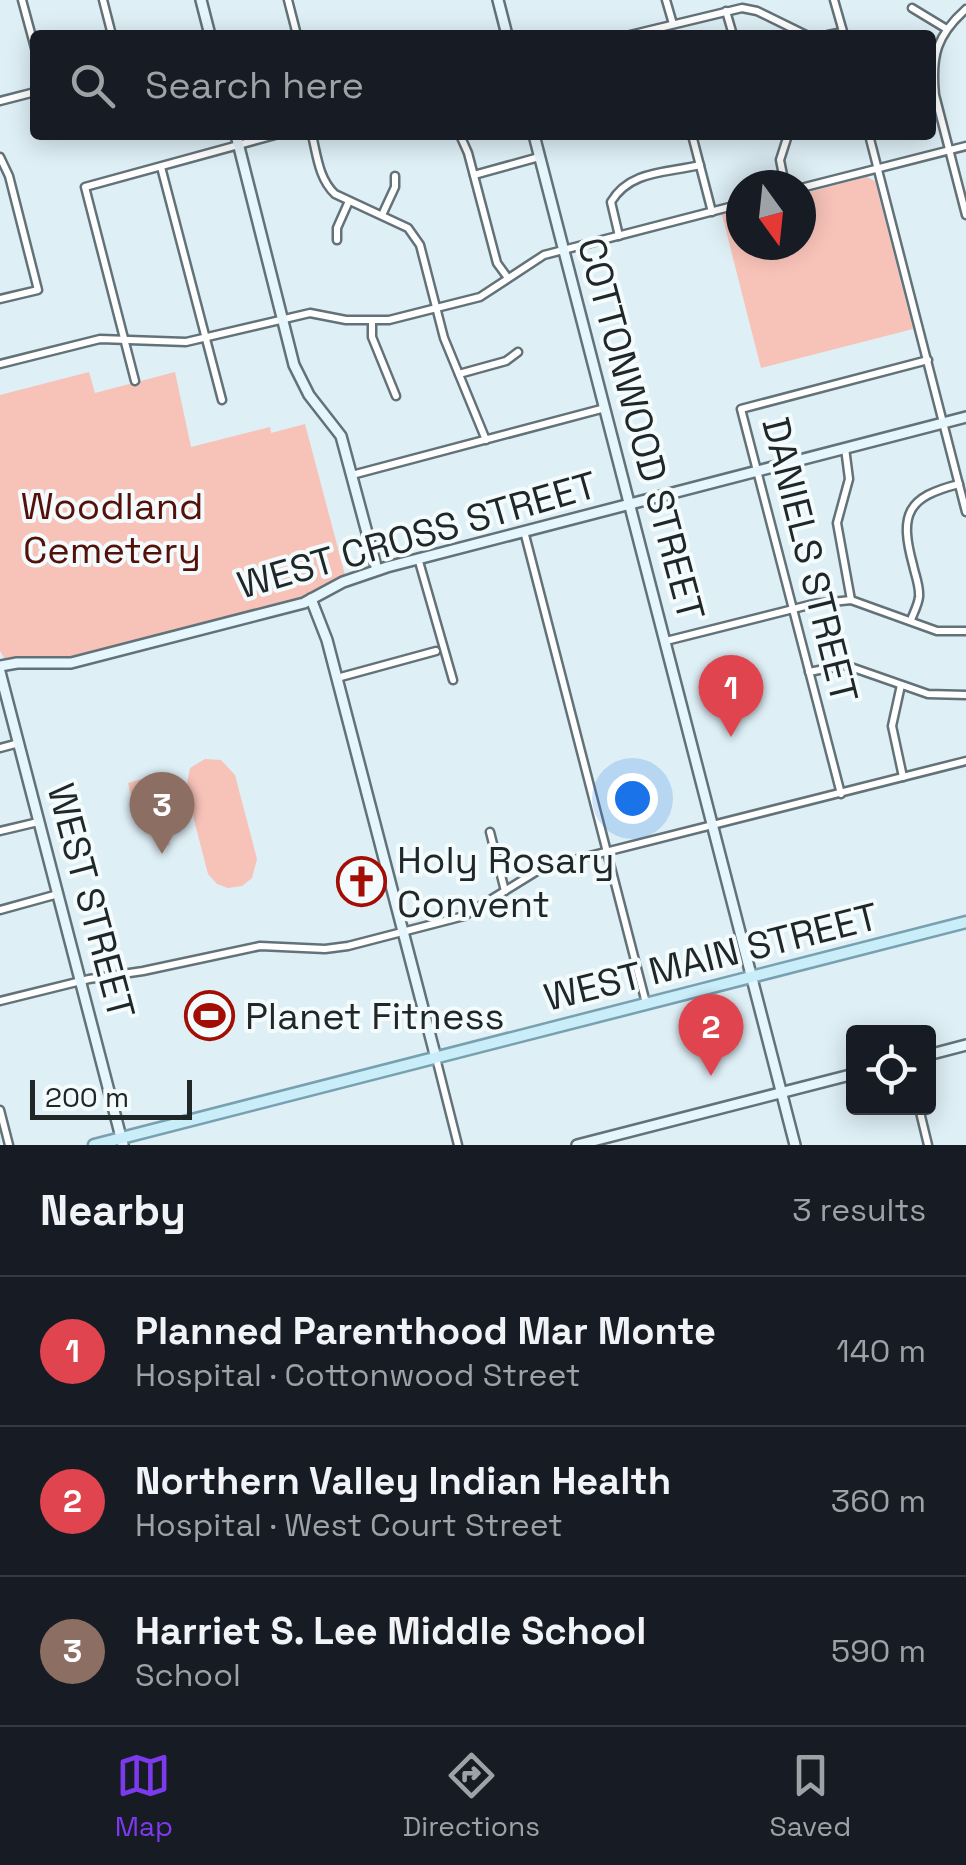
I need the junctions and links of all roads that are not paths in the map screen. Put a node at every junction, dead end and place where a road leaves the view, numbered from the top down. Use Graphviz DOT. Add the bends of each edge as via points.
graph roads {
  1 [pos="22,0"];
  2 [pos="103,0"];
  3 [pos="201,0"];
  4 [pos="288,0"];
  5 [pos="498,0"];
  6 [pos="666,0"];
  7 [pos="834,0"];
  8 [pos="912,8"];
  9 [pos="966,8"];
  10 [pos="726,11"];
  11 [pos="673,24"];
  12 [pos="945,28"];
  13 [pos="30,30"];
  14 [pos="111,30"];
  15 [pos="209,30"];
  16 [pos="297,30"];
  17 [pos="506,30"];
  18 [pos="650,30"];
  19 [pos="732,30"];
  20 [pos="796,30"];
  21 [pos="842,30"];
  22 [pos="936,51"];
  23 [pos="936,90"];
  24 [pos="30,93"];
  25 [pos="0,101"];
  26 [pos="237,140"];
  27 [pos="259,140"];
  28 [pos="313,140"];
  29 [pos="462,140"];
  30 [pos="535,140"];
  31 [pos="693,140"];
  32 [pos="786,140"];
  33 [pos="870,140"];
  34 [pos="239,146"];
  35 [pos="966,146"];
  36 [pos="949,150"];
  37 [pos="0,157"];
  38 [pos="540,158"];
  39 [pos="700,165"];
  40 [pos="161,167"];
  41 [pos="878,168"];
  42 [pos="782,170"];
  43 [pos="474,175"];
  44 [pos="395,176"];
  45 [pos="816,184"];
  46 [pos="12,188"];
  47 [pos="0,191"];
  48 [pos="349,200"];
  49 [pos="726,208"];
  50 [pos="712,212"];
  51 [pos="382,215"];
  52 [pos="966,215"];
  53 [pos="619,236"];
  54 [pos="337,240"];
  55 [pos="564,250"];
  56 [pos="508,278"];
  57 [pos="0,300"];
  58 [pos="436,309"];
  59 [pos="282,318"];
  60 [pos="372,322"];
  61 [pos="206,338"];
  62 [pos="125,340"];
  63 [pos="518,352"];
  64 [pos="928,360"];
  65 [pos="0,364"];
  66 [pos="458,374"];
  67 [pos="136,381"];
  68 [pos="396,396"];
  69 [pos="222,400"];
  70 [pos="605,408"];
  71 [pos="966,417"];
  72 [pos="944,422"];
  73 [pos="486,440"];
  74 [pos="844,448"];
  75 [pos="757,471"];
  76 [pos="352,475"];
  77 [pos="959,484"];
  78 [pos="630,504"];
  79 [pos="966,512"];
  80 [pos="524,531"];
  81 [pos="418,558"];
  82 [pos="376,570"];
  83 [pos="311,600"];
  84 [pos="851,600"];
  85 [pos="792,609"];
  86 [pos="911,620"];
  87 [pos="966,631"];
  88 [pos="666,641"];
  89 [pos="436,651"];
  90 [pos="0,669"];
  91 [pos="809,672"];
  92 [pos="337,678"];
  93 [pos="452,680"];
  94 [pos="901,685"];
  95 [pos="966,695"];
  96 [pos="19,743"];
  97 [pos="0,748"];
  98 [pos="966,761"];
  99 [pos="903,778"];
  100 [pos="840,794"];
  101 [pos="40,821"];
  102 [pos="714,826"];
  103 [pos="0,832"];
  104 [pos="490,832"];
  105 [pos="606,849"];
  106 [pos="505,891"];
  107 [pos="58,894"];
  108 [pos="0,910"];
  109 [pos="966,922"];
  110 [pos="403,932"];
  111 [pos="752,977"];
  112 [pos="81,980"];
  113 [pos="0,1002"];
  114 [pos="646,1004"];
  115 [pos="966,1045"];
  116 [pos="936,1052"];
  117 [pos="436,1058"];
  118 [pos="846,1076"];
  119 [pos="782,1093"];
  120 [pos="0,1110"];
  121 [pos="921,1115"];
  122 [pos="122,1142"];
  123 [pos="602,1142"];
  124 [pos="9,1145"];
  125 [pos="94,1145"];
  126 [pos="458,1145"];
  127 [pos="577,1145"];
  128 [pos="795,1145"];
  129 [pos="928,1145"];
  1 -- 13 [label="street"];
  2 -- 14 [label="street"];
  3 -- 15 [label="street"];
  4 -- 16 [label="street"];
  5 -- 17 [label="street"];
  6 -- 11 [label="street"];
  7 -- 21 [label="street"];
  8 -- 12 [label="street"];
  9 -- 12 [label="street"];
  10 -- 11 [label="street"];
  10 -- 19 [label="street"];
  10 -- 20 [label="street" via="757,10"];
  11 -- 18 [label="street"];
  12 -- 22 [label="street"];
  23 -- 36 [label="street"];
  24 -- 25 [label="street"];
  26 -- 34 [label="street"];
  27 -- 34 [label="street"];
  28 -- 48 [label="street" via="324,180"];
  29 -- 43 [label="street"];
  30 -- 38 [label="street, COTTONWOOD STREET"];
  31 -- 39 [label="street"];
  32 -- 42 [label="street"];
  33 -- 41 [label="street"];
  34 -- 40 [label="street"];
  34 -- 59 [label="street"];
  35 -- 36 [label="street"];
  36 -- 41 [label="street"];
  36 -- 52 [label="street"];
  37 -- 46 [label="street"];
  38 -- 43 [label="street"];
  38 -- 55 [label="street, COTTONWOOD STREET"];
  39 -- 50 [label="street"];
  39 -- 53 [label="street" via="643,175 621,190 611,202"];
  40 -- 61 [label="street"];
  40 -- 62 [label="street" via="85,187"];
  41 -- 45 [label="street"];
  41 -- 64 [label="street"];
  43 -- 56 [label="street"];
  44 -- 51 [label="street"];
  46 -- 47 [label="street"];
  46 -- 57 [label="street" via="38,290"];
  48 -- 51 [label="street"];
  48 -- 54 [label="street"];
  49 -- 50 [label="street"];
  50 -- 53 [label="street"];
  51 -- 58 [label="street" via="408,228 420,246"];
  53 -- 55 [label="street"];
  55 -- 56 [label="street"];
  55 -- 70 [label="street, COTTONWOOD STREET"];
  56 -- 58 [label="street" via="480,297"];
  58 -- 60 [label="street"];
  58 -- 66 [label="street"];
  59 -- 60 [label="street" via="310,313"];
  59 -- 61 [label="street"];
  59 -- 76 [label="street" via="298,373 339,432"];
  60 -- 68 [label="street"];
  61 -- 62 [label="street"];
  61 -- 69 [label="street"];
  62 -- 65 [label="street" via="100,339"];
  62 -- 67 [label="street"];
  63 -- 66 [label="street"];
  64 -- 72 [label="street"];
  64 -- 75 [label="street, DANIELS STREET" via="741,409"];
  66 -- 73 [label="street"];
  70 -- 73 [label="street"];
  70 -- 78 [label="street, COTTONWOOD STREET"];
  71 -- 72 [label="street, WEST CROSS STREET"];
  72 -- 74 [label="street, WEST CROSS STREET"];
  72 -- 77 [label="street"];
  73 -- 76 [label="street"];
  74 -- 75 [label="street, WEST CROSS STREET"];
  74 -- 84 [label="street" via="850,479 838,523"];
  75 -- 78 [label="street, WEST CROSS STREET"];
  75 -- 85 [label="street, DANIELS STREET"];
  76 -- 82 [label="street"];
  77 -- 79 [label="street"];
  77 -- 86 [label="street" via="925,494 910,510 905,536 919,598"];
  78 -- 80 [label="street, WEST CROSS STREET"];
  78 -- 88 [label="street, COTTONWOOD STREET"];
  80 -- 81 [label="street, WEST CROSS STREET"];
  80 -- 105 [label="street"];
  81 -- 82 [label="street, WEST CROSS STREET"];
  81 -- 93 [label="street"];
  82 -- 83 [label="street, WEST CROSS STREET"];
  83 -- 90 [label="street, WEST CROSS STREET" via="71,663 23,662"];
  83 -- 92 [label="street"];
  84 -- 85 [label="street"];
  84 -- 86 [label="street"];
  85 -- 88 [label="street"];
  85 -- 91 [label="street, DANIELS STREET"];
  86 -- 87 [label="street" via="937,631"];
  88 -- 102 [label="street, COTTONWOOD STREET"];
  89 -- 92 [label="street"];
  90 -- 96 [label="street, WEST STREET"];
  91 -- 94 [label="street" via="845,665"];
  91 -- 100 [label="street, DANIELS STREET"];
  92 -- 110 [label="street"];
  94 -- 95 [label="street"];
  94 -- 99 [label="street" via="892,726"];
  96 -- 97 [label="street"];
  96 -- 101 [label="street, WEST STREET"];
  98 -- 99 [label="street"];
  99 -- 100 [label="street"];
  100 -- 102 [label="street"];
  101 -- 103 [label="street"];
  101 -- 107 [label="street, WEST STREET"];
  102 -- 105 [label="street"];
  102 -- 111 [label="street, COTTONWOOD STREET"];
  104 -- 106 [label="street"];
  105 -- 106 [label="street" via="542,868"];
  105 -- 114 [label="street"];
  106 -- 110 [label="street" via="464,916"];
  107 -- 108 [label="street"];
  107 -- 112 [label="street, WEST STREET"];
  109 -- 111 [label="main road, WEST MAIN STREET"];
  110 -- 112 [label="street" via="332,948 260,946"];
  110 -- 117 [label="street"];
  111 -- 114 [label="main road, WEST MAIN STREET"];
  111 -- 119 [label="street, COTTONWOOD STREET"];
  112 -- 113 [label="street"];
  112 -- 122 [label="street, WEST STREET"];
  114 -- 117 [label="main road, WEST MAIN STREET"];
  115 -- 116 [label="street"];
  117 -- 122 [label="main road, WEST MAIN STREET"];
  117 -- 126 [label="street"];
  118 -- 119 [label="street"];
  119 -- 123 [label="street"];
  119 -- 128 [label="street, COTTONWOOD STREET"];
  120 -- 124 [label="street"];
  121 -- 129 [label="street"];
  122 -- 125 [label="main road, WEST MAIN STREET"];
  123 -- 127 [label="street"];
}
